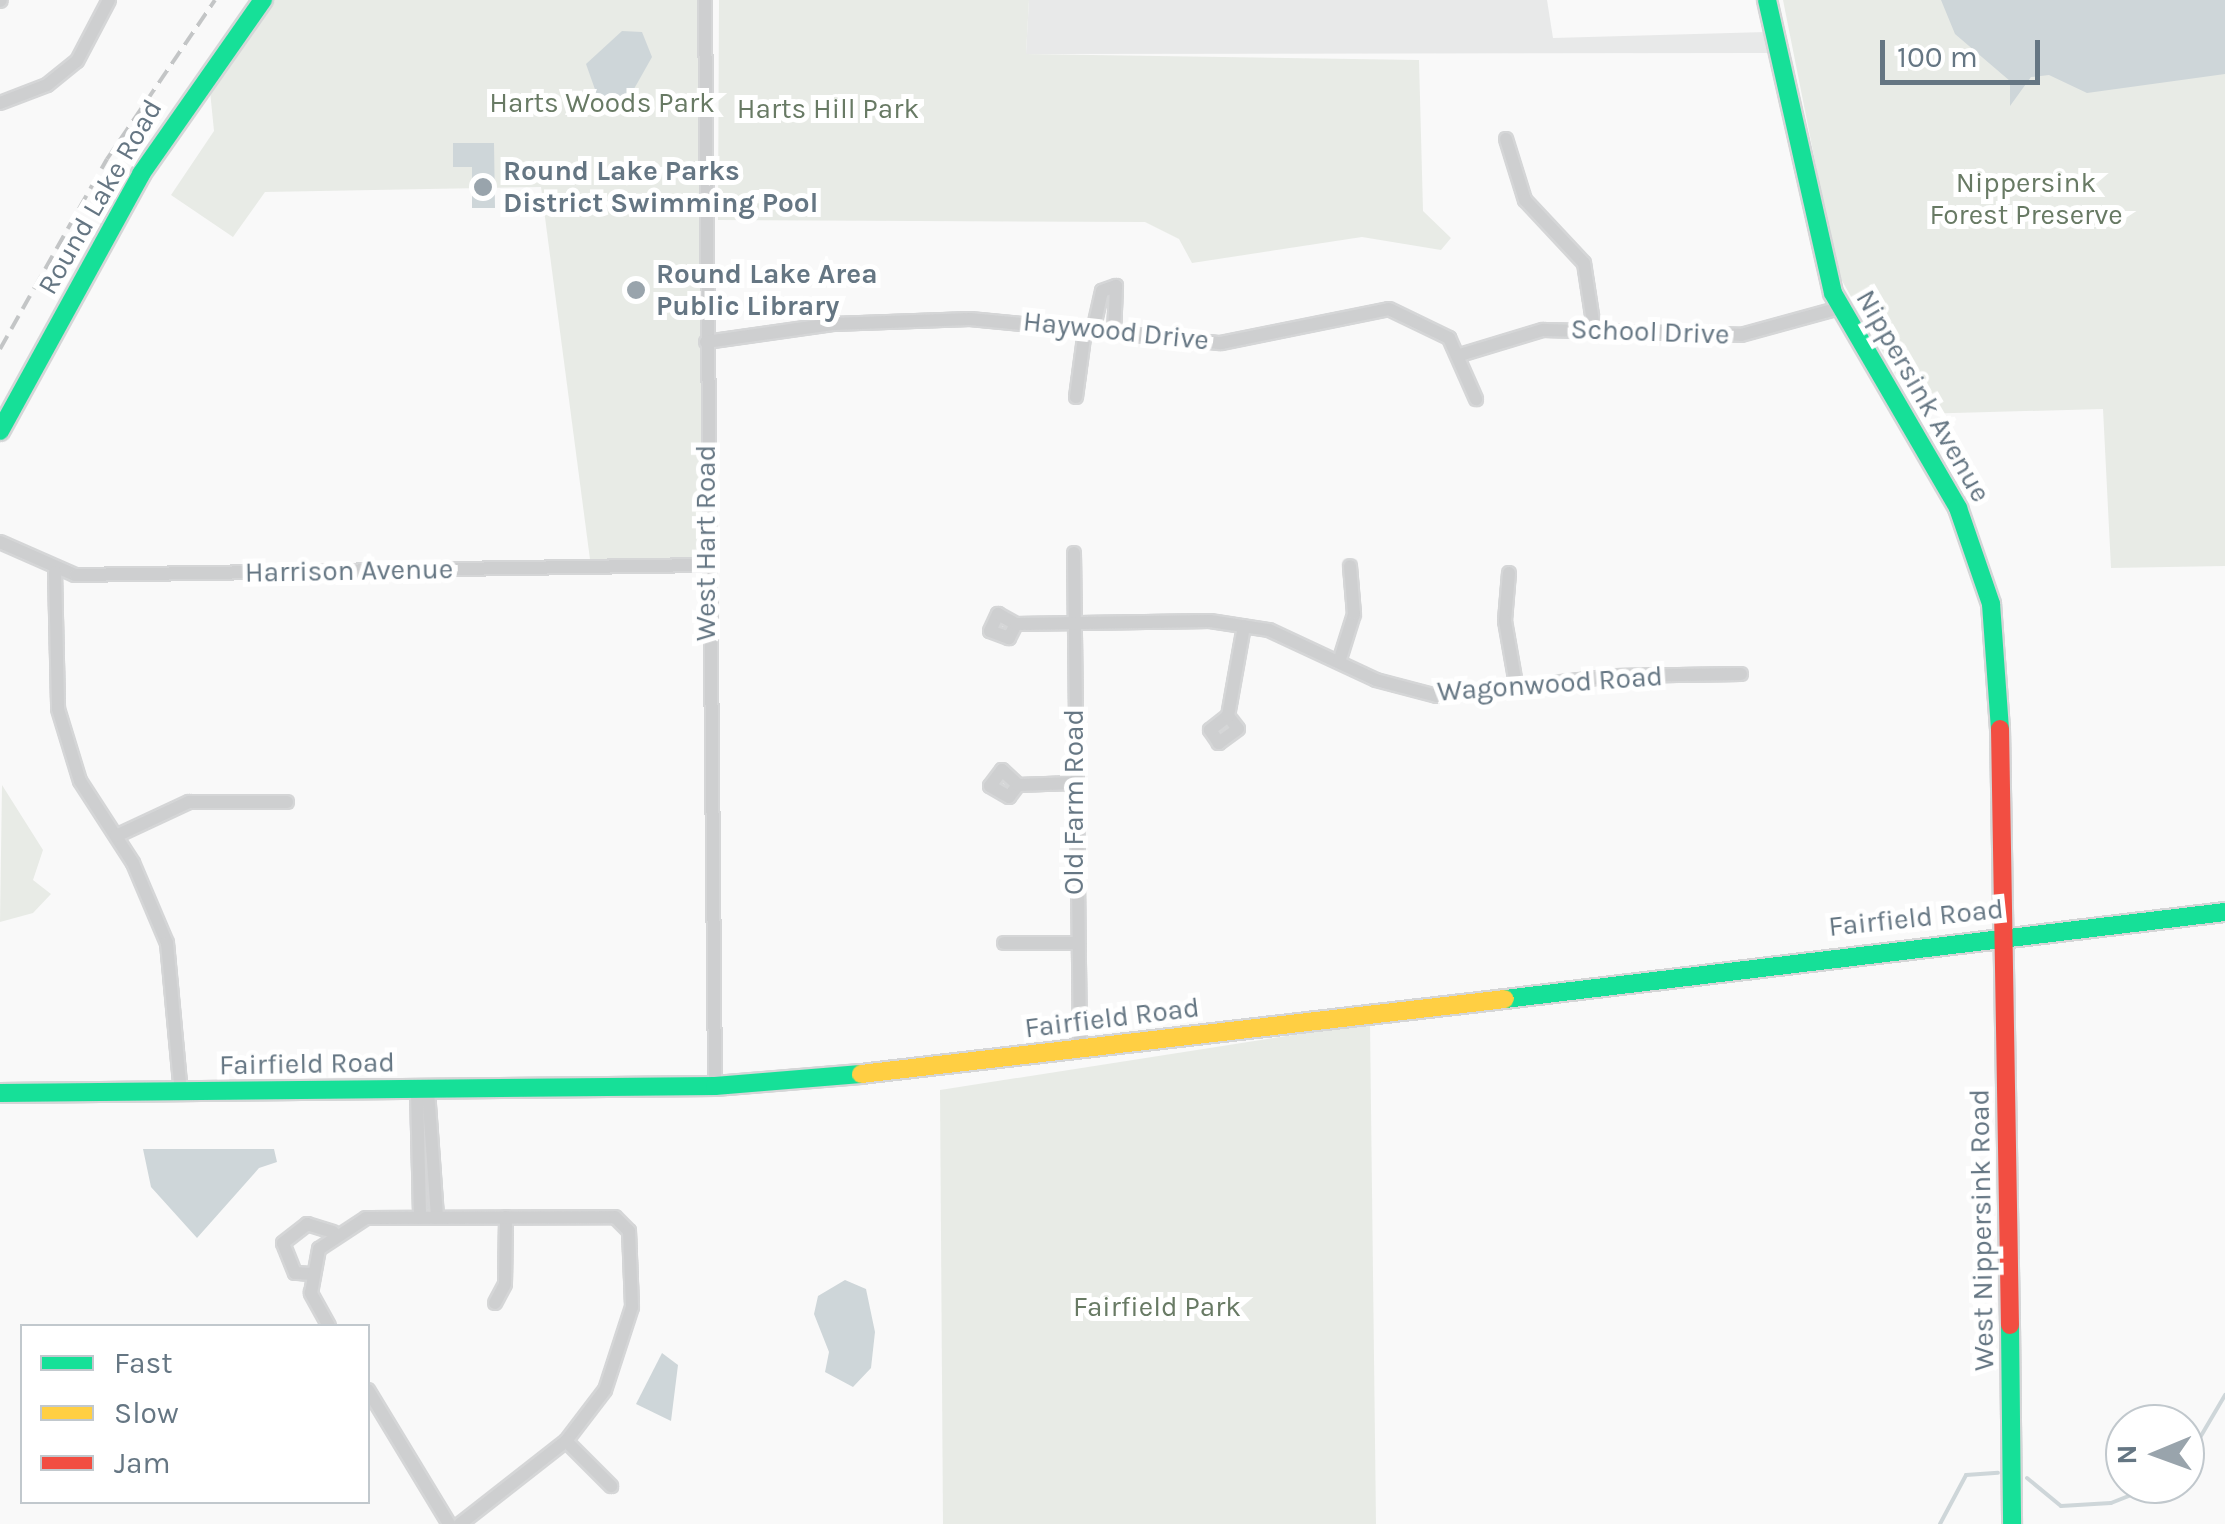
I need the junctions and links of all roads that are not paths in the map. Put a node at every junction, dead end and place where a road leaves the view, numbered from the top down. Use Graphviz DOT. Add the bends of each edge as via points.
graph roads {
  1 [pos="109,0"];
  2 [pos="263,0"];
  3 [pos="706,0"];
  4 [pos="1767,0"];
  5 [pos="0,103"];
  6 [pos="1506,139"];
  7 [pos="1840,308"];
  8 [pos="1594,328"];
  9 [pos="1089,331"];
  10 [pos="1114,336"];
  11 [pos="706,342"];
  12 [pos="1460,356"];
  13 [pos="1076,397"];
  14 [pos="1476,399"];
  15 [pos="0,431"];
  16 [pos="0,542"];
  17 [pos="1074,553"];
  18 [pos="706,565"];
  19 [pos="1350,566"];
  20 [pos="55,572"];
  21 [pos="1509,572"];
  22 [pos="1073,623"];
  23 [pos="1016,624"];
  24 [pos="1244,626"];
  25 [pos="1339,662"];
  26 [pos="1741,674"];
  27 [pos="1517,690"];
  28 [pos="1228,716"];
  29 [pos="1073,783"];
  30 [pos="1018,784"];
  31 [pos="287,802"];
  32 [pos="116,836"];
  33 [pos="2225,912"];
  34 [pos="2007,936"];
  35 [pos="1075,943"];
  36 [pos="1004,944"];
  37 [pos="1080,1050"];
  38 [pos="715,1086"];
  39 [pos="423,1090"];
  40 [pos="181,1093"];
  41 [pos="0,1094"];
  42 [pos="437,1216"];
  43 [pos="416,1217"];
  44 [pos="506,1217"];
  45 [pos="333,1232"];
  46 [pos="311,1274"];
  47 [pos="494,1303"];
  48 [pos="328,1324"];
  49 [pos="370,1393"];
  50 [pos="566,1441"];
  51 [pos="611,1486"];
  52 [pos="449,1524"];
  53 [pos="460,1524"];
  54 [pos="2012,1524"];
  1 -- 5 [label="street" via="77,61 47,85"];
  2 -- 15 [label="street, Round Lake Road" via="141,174"];
  3 -- 11 [label="street, West Hart Road"];
  4 -- 7 [label="street, Nippersink Avenue" via="1812,224"];
  6 -- 8 [label="street" via="1525,200 1584,263"];
  7 -- 8 [label="street, School Drive" via="1740,335"];
  7 -- 34 [label="street, Nippersink Avenue" via="1980,558 1999,702"];
  8 -- 12 [label="street, School Drive" via="1512,335"];
  9 -- 10 [label="street, Haywood Drive"];
  9 -- 10 [label="street" via="1102,291 1116,286"];
  9 -- 11 [label="street, Haywood Drive" via="895,320"];
  9 -- 13 [label="street"];
  10 -- 12 [label="street, Haywood Drive" via="1222,342 1389,310 1435,325"];
  11 -- 18 [label="street, West Hart Road"];
  12 -- 14 [label="street, Haywood Drive"];
  16 -- 20 [label="street, Harrison Avenue"];
  17 -- 22 [label="street, Old Farm Road"];
  18 -- 20 [label="street, Harrison Avenue"];
  18 -- 38 [label="street, West Hart Road"];
  19 -- 25 [label="street" via="1354,614"];
  20 -- 32 [label="street" via="58,709 80,781"];
  21 -- 27 [label="street" via="1505,621"];
  22 -- 23 [label="street, Wagonwood Road"];
  22 -- 24 [label="street, Wagonwood Road"];
  22 -- 29 [label="street, Old Farm Road"];
  24 -- 25 [label="street, Wagonwood Road"];
  24 -- 28 [label="street"];
  25 -- 27 [label="street, Wagonwood Road" via="1419,693"];
  26 -- 27 [label="street, Wagonwood Road" via="1615,676"];
  29 -- 30 [label="street"];
  29 -- 35 [label="street, Old Farm Road"];
  31 -- 32 [label="street" via="188,802"];
  32 -- 40 [label="street" via="175,970"];
  33 -- 34 [label="street, Fairfield Road"];
  34 -- 37 [label="street, Fairfield Road"];
  34 -- 54 [label="street, West Nippersink Road"];
  35 -- 36 [label="street"];
  35 -- 37 [label="street, Old Farm Road"];
  37 -- 38 [label="street, Fairfield Road"];
  38 -- 39 [label="street, Fairfield Road"];
  39 -- 40 [label="street, Fairfield Road"];
  39 -- 42 [label="street"];
  39 -- 43 [label="street"];
  40 -- 41 [label="street, Fairfield Road"];
  42 -- 43 [label="street"];
  42 -- 44 [label="street"];
  43 -- 45 [label="street" via="366,1218"];
  44 -- 47 [label="street" via="506,1284"];
  44 -- 50 [label="street" via="615,1218 629,1231 628,1332 604,1390"];
  45 -- 46 [label="street"];
  45 -- 46 [label="street" via="307,1224 282,1243 295,1273"];
  46 -- 48 [label="street" via="316,1305"];
  49 -- 52 [label="street"];
  50 -- 51 [label="street"];
  50 -- 53 [label="street"];
}
